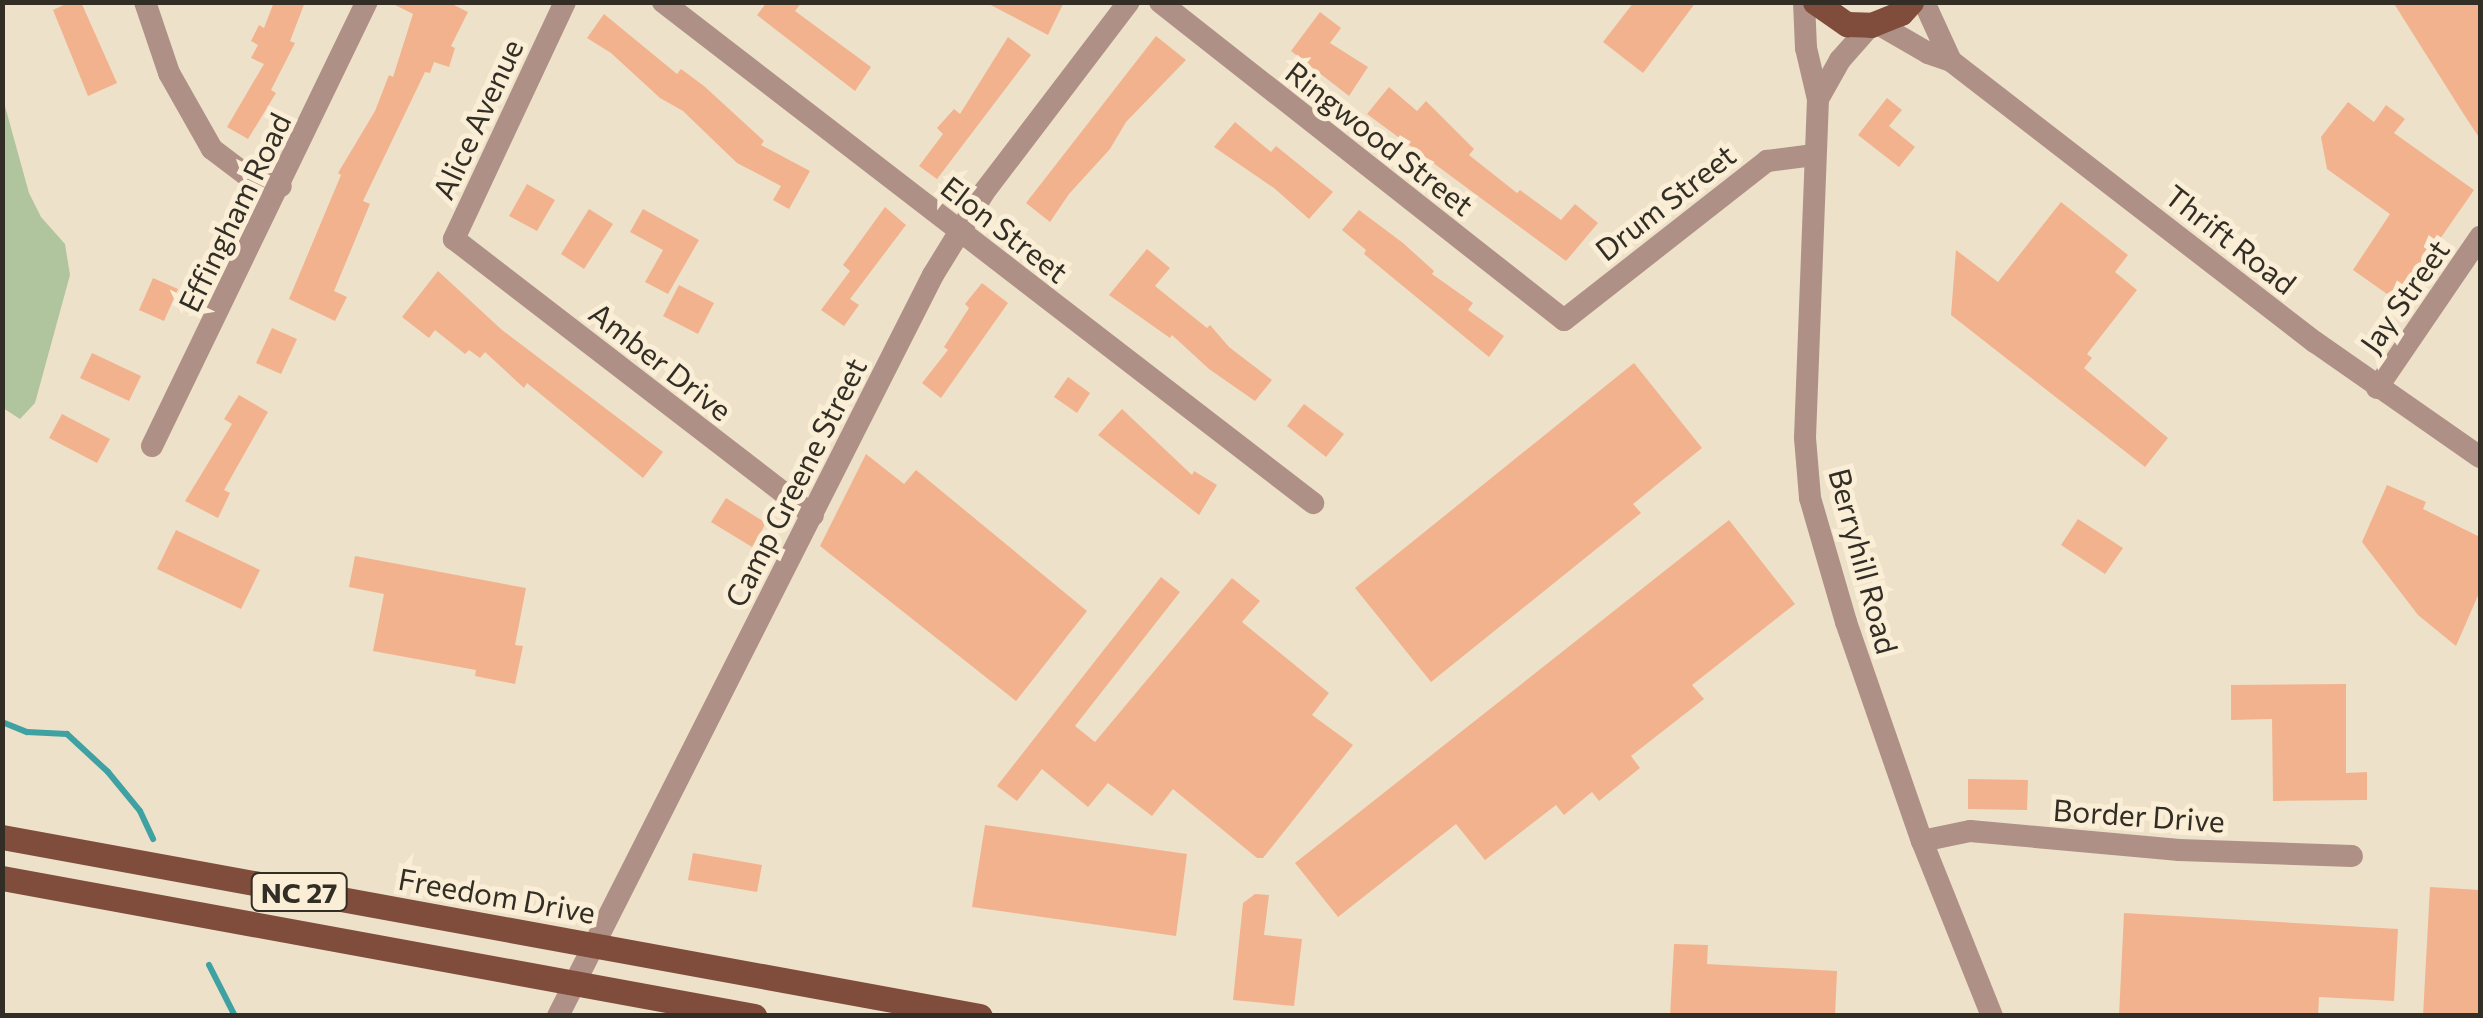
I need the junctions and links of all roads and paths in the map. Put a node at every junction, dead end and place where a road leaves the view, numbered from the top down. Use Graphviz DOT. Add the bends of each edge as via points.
graph roads {
  1 [pos="144,2"];
  2 [pos="367,2"];
  3 [pos="565,2"];
  4 [pos="663,2"];
  5 [pos="1130,2"];
  6 [pos="1160,2"];
  7 [pos="1804,2"];
  8 [pos="1815,2"];
  9 [pos="1911,2"];
  10 [pos="1924,2"];
  11 [pos="1874,25"];
  12 [pos="1951,60"];
  13 [pos="1818,99"];
  14 [pos="1814,156"];
  15 [pos="281,186"];
  16 [pos="958,231"];
  17 [pos="2480,237"];
  18 [pos="474,254"];
  19 [pos="1564,320"];
  20 [pos="2377,388"];
  21 [pos="152,446"];
  22 [pos="2480,457"];
  23 [pos="1312,503"];
  24 [pos="812,516"];
  25 [pos="2,837"];
  26 [pos="1922,841"];
  27 [pos="2352,856"];
  28 [pos="2,878"];
  29 [pos="595,946"];
  30 [pos="576,984"];
  31 [pos="558,1016"];
  32 [pos="754,1016"];
  33 [pos="980,1016"];
  34 [pos="1992,1016"];
  1 -- 15 [label="street" via="169,73 212,149 249,177"];
  2 -- 15 [label="street, Effingham Road"];
  3 -- 18 [label="street, Alice Avenue" via="454,238"];
  4 -- 16 [label="street, Elon Street"];
  5 -- 16 [label="street, Camp Greene Street"];
  6 -- 19 [label="street, Ringwood Street"];
  7 -- 13 [label="street, Berryhill Road"];
  8 -- 11 [label="main road" via="1847,24"];
  9 -- 11 [label="main road"];
  10 -- 12 [label="street, Thrift Road"];
  11 -- 12 [label="street, Thrift Road"];
  11 -- 13 [label="street, Berryhill Road" via="1840,60"];
  12 -- 20 [label="street, Thrift Road"];
  13 -- 14 [label="street, Berryhill Road"];
  14 -- 19 [label="street, Drum Street" via="1766,160"];
  14 -- 26 [label="street, Berryhill Road" via="1804,438 1810,498"];
  15 -- 21 [label="street, Effingham Road"];
  16 -- 23 [label="street, Elon Street"];
  16 -- 24 [label="street, Camp Greene Street"];
  17 -- 20 [label="street, Jay Street"];
  18 -- 24 [label="street, Amber Drive"];
  20 -- 22 [label="street, Thrift Road"];
  24 -- 29 [label="street, Camp Greene Street"];
  25 -- 29 [label="main road, Freedom Drive / NC 27"];
  26 -- 27 [label="street, Border Drive" via="1970,832"];
  26 -- 34 [label="street, Berryhill Road"];
  28 -- 30 [label="main road, NC 27"];
  29 -- 30 [label="street, Camp Greene Street"];
  29 -- 33 [label="main road, Freedom Drive / NC 27"];
  30 -- 31 [label="street, Camp Greene Street"];
  30 -- 32 [label="main road, NC 27"];
}
